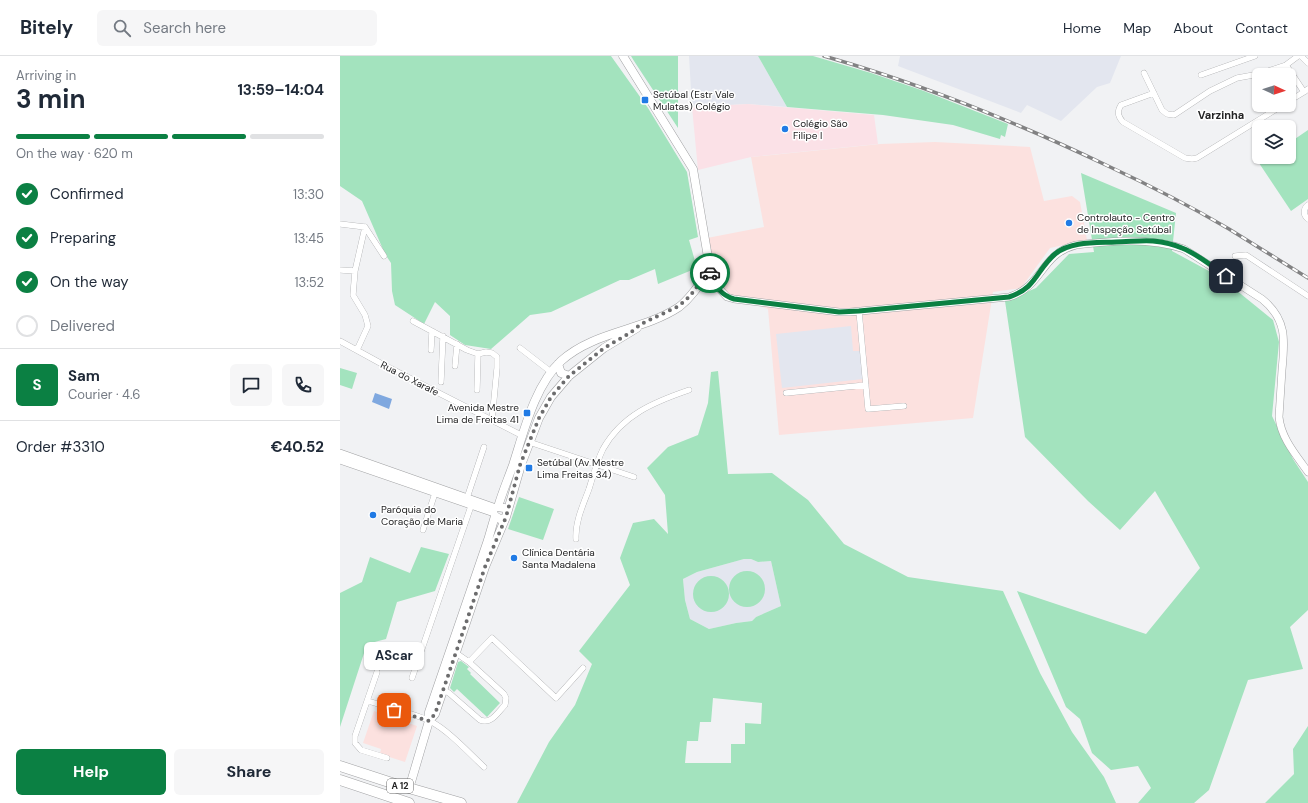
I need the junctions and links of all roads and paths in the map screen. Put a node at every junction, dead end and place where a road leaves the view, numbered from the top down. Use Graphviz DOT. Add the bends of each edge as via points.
graph roads {
  1 [pos="623,56"];
  2 [pos="1255,56"];
  3 [pos="1300,56"];
  4 [pos="1308,63"];
  5 [pos="1286,65"];
  6 [pos="1144,73"];
  7 [pos="1201,75"];
  8 [pos="1306,90"];
  9 [pos="1154,93"];
  10 [pos="1296,96"];
  11 [pos="1272,112"];
  12 [pos="1308,205"];
  13 [pos="1308,219"];
  14 [pos="340,224"];
  15 [pos="365,227"];
  16 [pos="384,256"];
  17 [pos="1235,256"];
  18 [pos="710,269"];
  19 [pos="340,270"];
  20 [pos="355,271"];
  21 [pos="1308,296"];
  22 [pos="859,311"];
  23 [pos="413,321"];
  24 [pos="641,324"];
  25 [pos="432,331"];
  26 [pos="443,336"];
  27 [pos="340,340"];
  28 [pos="457,344"];
  29 [pos="520,348"];
  30 [pos="357,350"];
  31 [pos="431,350"];
  32 [pos="478,354"];
  33 [pos="558,364"];
  34 [pos="455,366"];
  35 [pos="551,372"];
  36 [pos="569,376"];
  37 [pos="545,381"];
  38 [pos="441,382"];
  39 [pos="866,385"];
  40 [pos="557,389"];
  41 [pos="477,390"];
  42 [pos="689,390"];
  43 [pos="786,392"];
  44 [pos="904,406"];
  45 [pos="492,420"];
  46 [pos="526,439"];
  47 [pos="484,448"];
  48 [pos="340,453"];
  49 [pos="340,460"];
  50 [pos="597,464"];
  51 [pos="1308,472"];
  52 [pos="634,477"];
  53 [pos="435,493"];
  54 [pos="467,498"];
  55 [pos="471,506"];
  56 [pos="496,511"];
  57 [pos="506,515"];
  58 [pos="423,530"];
  59 [pos="576,539"];
  60 [pos="456,653"];
  61 [pos="468,662"];
  62 [pos="583,668"];
  63 [pos="377,672"];
  64 [pos="412,678"];
  65 [pos="443,690"];
  66 [pos="368,701"];
  67 [pos="429,721"];
  68 [pos="387,758"];
  69 [pos="340,766"];
  70 [pos="484,767"];
  71 [pos="340,780"];
  72 [pos="411,782"];
  73 [pos="409,803"];
  74 [pos="461,803"];
  1 -- 18 [label="main road" via="686,155 694,173"];
  2 -- 7 [label="street"];
  3 -- 4 [label="street"];
  3 -- 5 [label="street"];
  5 -- 8 [label="street"];
  5 -- 9 [label="street" via="1237,78 1210,91 1174,115 1162,110"];
  6 -- 9 [label="street"];
  8 -- 10 [label="street"];
  9 -- 11 [label="street" via="1121,105 1118,111 1120,118 1190,159 1197,158"];
  12 -- 13 [label="street" via="1304,209 1304,215"];
  14 -- 15 [label="street"];
  15 -- 16 [label="street"];
  15 -- 20 [label="street"];
  17 -- 21 [label="street" via="1246,255"];
  18 -- 22 [label="street" via="712,281 727,297 734,299 839,312"];
  18 -- 24 [label="main road" via="685,302"];
  19 -- 20 [label="street"];
  20 -- 30 [label="street" via="353,295 365,315 368,326"];
  22 -- 39 [label="street"];
  22 -- 51 [label="street" via="1009,297 1031,285 1055,254 1076,245 1146,241 1184,249 1262,299 1277,316 1284,343 1280,424 1288,444"];
  23 -- 25 [label="street"];
  24 -- 33 [label="main road" via="585,345"];
  24 -- 36 [label="main road" via="596,354"];
  25 -- 26 [label="street"];
  25 -- 31 [label="street"];
  26 -- 28 [label="street"];
  26 -- 38 [label="street"];
  27 -- 30 [label="street, Rua do Xarafe"];
  28 -- 32 [label="street"];
  28 -- 34 [label="street"];
  29 -- 35 [label="street"];
  30 -- 45 [label="street, Rua do Xarafe"];
  32 -- 41 [label="street"];
  32 -- 45 [label="street" via="486,352 497,357"];
  33 -- 35 [label="main road"];
  33 -- 36 [label="main road" via="560,373"];
  35 -- 37 [label="main road"];
  36 -- 40 [label="main road"];
  37 -- 40 [label="main road" via="553,382"];
  37 -- 46 [label="main road" via="538,394"];
  39 -- 43 [label="street"];
  39 -- 44 [label="street" via="868,408"];
  40 -- 46 [label="main road"];
  42 -- 50 [label="street" via="654,403 629,418 610,439"];
  45 -- 46 [label="street, Rua do Xarafe"];
  46 -- 50 [label="street, Rua do Xarafe"];
  46 -- 56 [label="main road"];
  46 -- 57 [label="main road"];
  47 -- 54 [label="street"];
  48 -- 54 [label="street"];
  49 -- 53 [label="street"];
  50 -- 52 [label="street, Rua do Xarafe"];
  50 -- 59 [label="street" via="577,524"];
  53 -- 55 [label="street"];
  53 -- 58 [label="street"];
  54 -- 56 [label="street"];
  55 -- 56 [label="street"];
  55 -- 64 [label="street"];
  56 -- 57 [label="main road" via="498,518"];
  56 -- 67 [label="main road" via="429,712"];
  57 -- 60 [label="main road" via="485,567"];
  60 -- 61 [label="street"];
  60 -- 65 [label="main road"];
  61 -- 62 [label="street" via="492,638 556,698"];
  61 -- 65 [label="street" via="504,694 505,705 490,721 483,722"];
  63 -- 66 [label="street"];
  65 -- 67 [label="main road" via="435,714"];
  66 -- 67 [label="street"];
  66 -- 68 [label="street" via="355,736 355,743 362,750"];
  67 -- 70 [label="street" via="440,727"];
  67 -- 72 [label="main road"];
  69 -- 74 [label="highway, A 12"];
  71 -- 73 [label="highway, A 12"];
}
